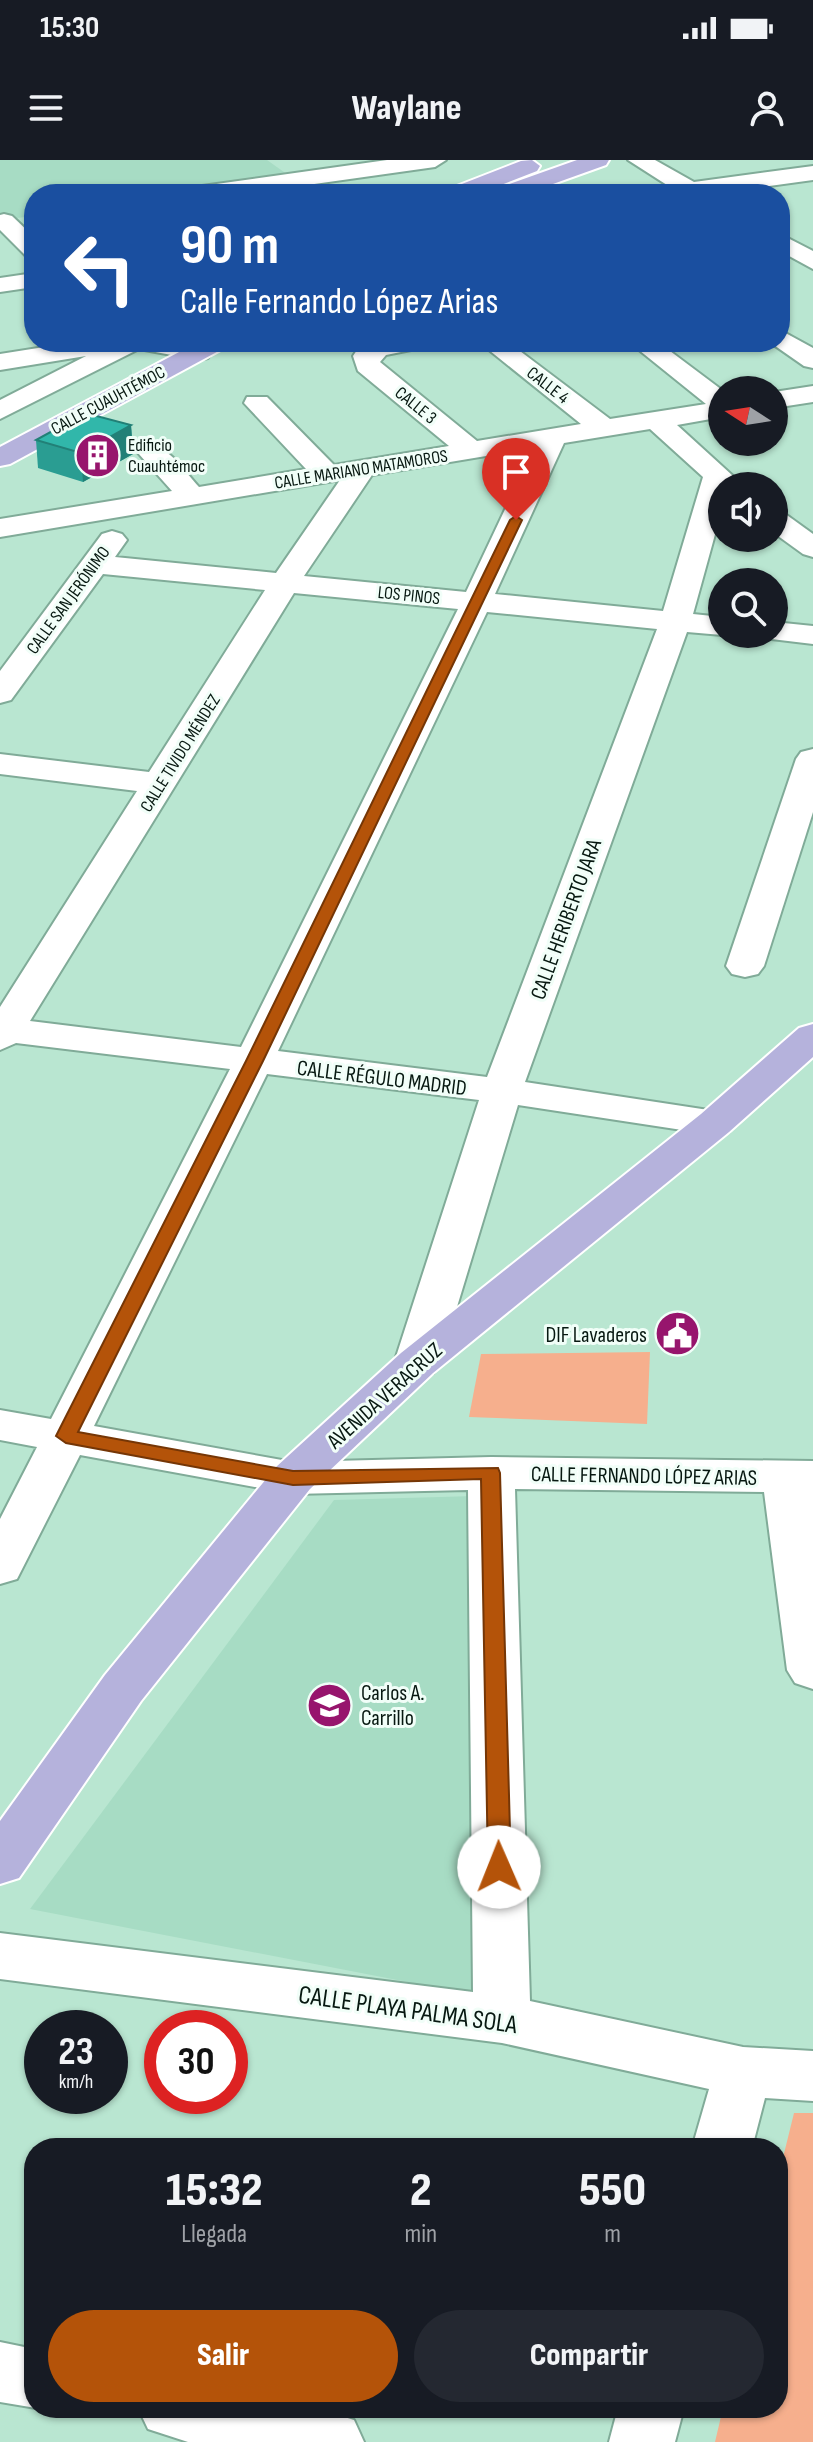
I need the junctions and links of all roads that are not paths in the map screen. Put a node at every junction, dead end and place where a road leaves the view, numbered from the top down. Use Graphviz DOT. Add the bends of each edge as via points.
graph roads {
  1 [pos="287,160"];
  2 [pos="435,160"];
  3 [pos="546,160"];
  4 [pos="598,160"];
  5 [pos="639,160"];
  6 [pos="813,173"];
  7 [pos="311,178"];
  8 [pos="268,184"];
  9 [pos="321,184"];
  10 [pos="483,184"];
  11 [pos="531,184"];
  12 [pos="681,184"];
  13 [pos="745,184"];
  14 [pos="24,218"];
  15 [pos="2,221"];
  16 [pos="813,237"];
  17 [pos="790,240"];
  18 [pos="24,242"];
  19 [pos="790,248"];
  20 [pos="813,262"];
  21 [pos="24,281"];
  22 [pos="0,285"];
  23 [pos="790,345"];
  24 [pos="66,352"];
  25 [pos="112,352"];
  26 [pos="143,352"];
  27 [pos="199,352"];
  28 [pos="373,352"];
  29 [pos="505,352"];
  30 [pos="654,352"];
  31 [pos="813,360"];
  32 [pos="0,362"];
  33 [pos="813,394"];
  34 [pos="708,395"];
  35 [pos="788,398"];
  36 [pos="257,403"];
  37 [pos="708,409"];
  38 [pos="0,411"];
  39 [pos="656,420"];
  40 [pos="605,429"];
  41 [pos="0,430"];
  42 [pos="553,438"];
  43 [pos="472,451"];
  44 [pos="152,453"];
  45 [pos="0,458"];
  46 [pos="362,469"];
  47 [pos="714,472"];
  48 [pos="328,475"];
  49 [pos="193,497"];
  50 [pos="134,507"];
  51 [pos="708,527"];
  52 [pos="0,528"];
  53 [pos="788,529"];
  54 [pos="813,548"];
  55 [pos="95,564"];
  56 [pos="285,582"];
  57 [pos="478,601"];
  58 [pos="675,622"];
  59 [pos="708,625"];
  60 [pos="788,632"];
  61 [pos="813,635"];
  62 [pos="0,693"];
  63 [pos="813,759"];
  64 [pos="0,764"];
  65 [pos="161,784"];
  66 [pos="803,820"];
  67 [pos="745,966"];
  68 [pos="2,1032"];
  69 [pos="813,1036"];
  70 [pos="254,1061"];
  71 [pos="502,1091"];
  72 [pos="715,1123"];
  73 [pos="417,1363"];
  74 [pos="0,1425"];
  75 [pos="66,1436"];
  76 [pos="491,1473"];
  77 [pos="799,1477"];
  78 [pos="293,1478"];
  79 [pos="0,1567"];
  80 [pos="813,1670"];
  81 [pos="0,1863"];
  82 [pos="0,1956"];
  83 [pos="502,2019"];
  84 [pos="743,2072"];
  85 [pos="813,2076"];
  86 [pos="725,2138"];
  87 [pos="0,2372"];
  88 [pos="24,2377"];
  89 [pos="218,2418"];
  90 [pos="648,2418"];
  91 [pos="331,2442"];
  92 [pos="642,2442"];
  1 -- 7 [label="street"];
  2 -- 7 [label="street"];
  3 -- 10 [label="main road"];
  4 -- 11 [label="main road"];
  5 -- 12 [label="street"];
  6 -- 13 [label="street"];
  7 -- 8 [label="street"];
  7 -- 9 [label="street"];
  14 -- 15 [label="street"];
  15 -- 18 [label="street"];
  16 -- 17 [label="street"];
  19 -- 20 [label="street"];
  21 -- 22 [label="street"];
  23 -- 31 [label="street"];
  24 -- 32 [label="street"];
  25 -- 38 [label="street"];
  26 -- 41 [label="main road, CALLE CUAUHTÉMOC"];
  27 -- 45 [label="main road, CALLE CUAUHTÉMOC"];
  28 -- 43 [label="street, CALLE 3" via="366,356 367,365"];
  29 -- 40 [label="street, CALLE 4"];
  30 -- 34 [label="street"];
  33 -- 35 [label="street"];
  36 -- 48 [label="street"];
  37 -- 39 [label="street, CALLE MARIANO MATAMOROS"];
  39 -- 40 [label="street, CALLE MARIANO MATAMOROS"];
  39 -- 47 [label="street"];
  40 -- 42 [label="street, CALLE MARIANO MATAMOROS"];
  42 -- 43 [label="street, CALLE MARIANO MATAMOROS"];
  42 -- 57 [label="street"];
  43 -- 46 [label="street, CALLE MARIANO MATAMOROS"];
  44 -- 49 [label="street"];
  46 -- 48 [label="street, CALLE MARIANO MATAMOROS"];
  46 -- 56 [label="street, CALLE TIVIDO MÉNDEZ"];
  48 -- 49 [label="street, CALLE MARIANO MATAMOROS"];
  49 -- 50 [label="street, CALLE MARIANO MATAMOROS"];
  50 -- 52 [label="street, CALLE MARIANO MATAMOROS"];
  50 -- 55 [label="street, CALLE SAN JERÓNIMO"];
  51 -- 58 [label="street, CALLE HERIBERTO JARA"];
  53 -- 54 [label="street"];
  55 -- 56 [label="street, LOS PINOS"];
  55 -- 62 [label="street, CALLE SAN JERÓNIMO"];
  56 -- 57 [label="street, LOS PINOS"];
  56 -- 65 [label="street, CALLE TIVIDO MÉNDEZ"];
  57 -- 58 [label="street, LOS PINOS"];
  57 -- 70 [label="street"];
  58 -- 59 [label="street, LOS PINOS"];
  58 -- 71 [label="street, CALLE HERIBERTO JARA"];
  60 -- 61 [label="street"];
  63 -- 66 [label="street"];
  64 -- 65 [label="street"];
  65 -- 68 [label="street, CALLE TIVIDO MÉNDEZ"];
  66 -- 67 [label="street"];
  68 -- 70 [label="street, CALLE RÉGULO MADRID"];
  69 -- 72 [label="main road, AVENIDA VERACRUZ"];
  70 -- 71 [label="street, CALLE RÉGULO MADRID"];
  70 -- 75 [label="street"];
  71 -- 72 [label="street, CALLE RÉGULO MADRID"];
  71 -- 73 [label="street, CALLE HERIBERTO JARA"];
  72 -- 73 [label="main road, AVENIDA VERACRUZ"];
  73 -- 78 [label="main road, AVENIDA VERACRUZ"];
  74 -- 75 [label="street, CALLE FERNANDO LÓPEZ ARIAS"];
  75 -- 78 [label="street, CALLE FERNANDO LÓPEZ ARIAS"];
  75 -- 79 [label="street"];
  76 -- 77 [label="street, CALLE FERNANDO LÓPEZ ARIAS"];
  76 -- 78 [label="street, CALLE FERNANDO LÓPEZ ARIAS"];
  76 -- 83 [label="street"];
  77 -- 80 [label="street"];
  78 -- 81 [label="main road, AVENIDA VERACRUZ" via="123,1688"];
  82 -- 83 [label="street, CALLE PLAYA PALMA SOLA"];
  83 -- 84 [label="street, CALLE PLAYA PALMA SOLA"];
  84 -- 85 [label="street, CALLE PLAYA PALMA SOLA"];
  84 -- 86 [label="street"];
  87 -- 88 [label="street"];
  89 -- 91 [label="street"];
  90 -- 92 [label="street"];
}
